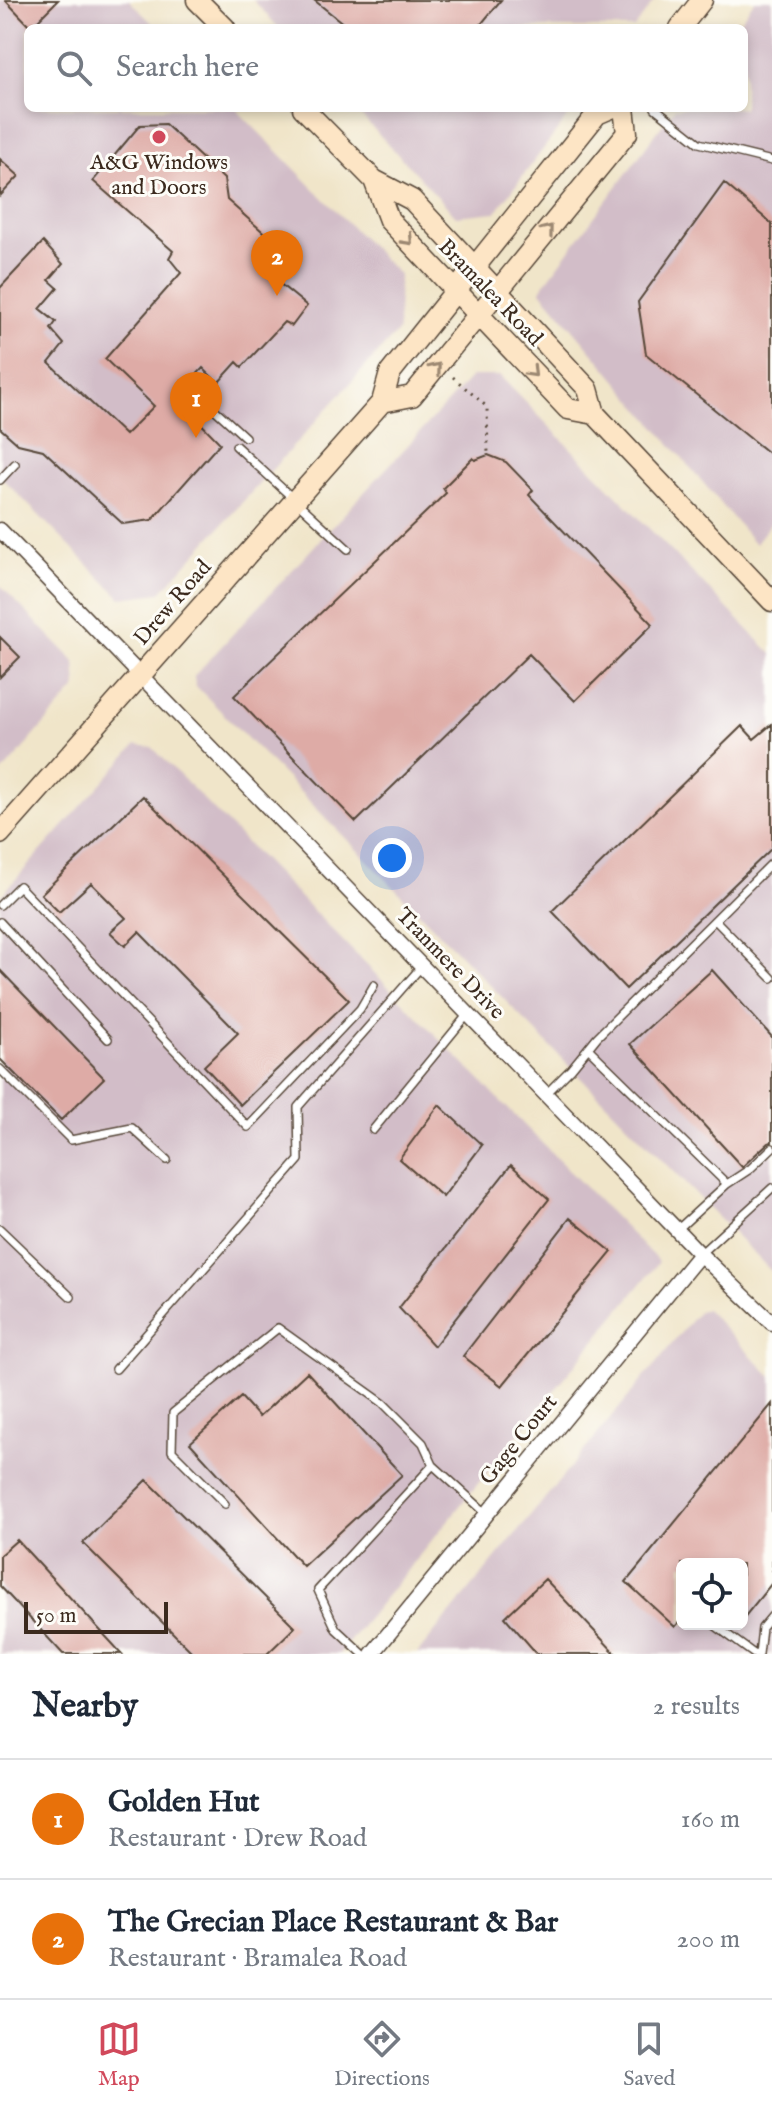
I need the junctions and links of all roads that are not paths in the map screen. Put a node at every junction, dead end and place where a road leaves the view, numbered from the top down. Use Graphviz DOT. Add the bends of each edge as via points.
graph roads {
  1 [pos="197,0"];
  2 [pos="702,0"];
  3 [pos="221,24"];
  4 [pos="683,24"];
  5 [pos="307,112"];
  6 [pos="602,112"];
  7 [pos="624,112"];
  8 [pos="660,112"];
  9 [pos="772,161"];
  10 [pos="374,180"];
  11 [pos="475,266"];
  12 [pos="456,291"];
  13 [pos="498,291"];
  14 [pos="479,315"];
  15 [pos="188,385"];
  16 [pos="382,402"];
  17 [pos="595,414"];
  18 [pos="245,437"];
  19 [pos="236,446"];
  20 [pos="15,464"];
  21 [pos="0,480"];
  22 [pos="296,500"];
  23 [pos="0,530"];
  24 [pos="348,549"];
  25 [pos="772,601"];
  26 [pos="140,676"];
  27 [pos="0,834"];
  28 [pos="772,863"];
  29 [pos="0,905"];
  30 [pos="715,920"];
  31 [pos="0,922"];
  32 [pos="422,966"];
  33 [pos="772,978"];
  34 [pos="374,985"];
  35 [pos="468,1014"];
  36 [pos="108,1039"];
  37 [pos="588,1048"];
  38 [pos="0,1069"];
  39 [pos="546,1094"];
  40 [pos="373,1130"];
  41 [pos="772,1148"];
  42 [pos="167,1160"];
  43 [pos="727,1184"];
  44 [pos="772,1188"];
  45 [pos="0,1229"];
  46 [pos="677,1230"];
  47 [pos="700,1254"];
  48 [pos="71,1297"];
  49 [pos="772,1323"];
  50 [pos="116,1369"];
  51 [pos="433,1465"];
  52 [pos="225,1504"];
  53 [pos="487,1514"];
  54 [pos="772,1616"];
  55 [pos="722,1630"];
  56 [pos="363,1654"];
  57 [pos="372,1654"];
  58 [pos="756,1654"];
  1 -- 3 [label="street"];
  2 -- 4 [label="street"];
  5 -- 10 [label="street, Bramalea Road"];
  6 -- 11 [label="street, Drew Road"];
  13 -- 7 [label="street, Drew Road, one-way" via="627,133"];
  8 -- 9 [label="lane" via="699,143"];
  10 -- 11 [label="street, Bramalea Road" via="412,200"];
  10 -- 12 [label="street, Bramalea Road, one-way" via="389,220"];
  11 -- 12 [label="street, Drew Road"];
  11 -- 13 [label="street, Bramalea Road"];
  12 -- 14 [label="street, Bramalea Road"];
  12 -- 16 [label="street, Drew Road" via="390,373"];
  13 -- 14 [label="street, Drew Road"];
  13 -- 17 [label="street, Bramalea Road" via="588,389"];
  16 -- 14 [label="street, Drew Road, one-way" via="412,396"];
  14 -- 17 [label="street, Bramalea Road, one-way" via="568,409"];
  15 -- 18 [label="lane"];
  16 -- 22 [label="street, Drew Road"];
  17 -- 25 [label="street, Bramalea Road"];
  19 -- 22 [label="lane"];
  20 -- 21 [label="lane"];
  22 -- 24 [label="lane"];
  22 -- 26 [label="street, Drew Road"];
  23 -- 26 [label="street, Tranmere Drive"];
  26 -- 27 [label="street, Drew Road"];
  26 -- 32 [label="street, Tranmere Drive"];
  28 -- 30 [label="lane"];
  29 -- 34 [label="lane" via="19,886 248,1127 360,1009"];
  30 -- 33 [label="lane"];
  30 -- 37 [label="lane"];
  31 -- 36 [label="lane"];
  32 -- 35 [label="street, Tranmere Drive"];
  32 -- 50 [label="lane" via="298,1107 299,1160"];
  35 -- 39 [label="street, Tranmere Drive"];
  35 -- 40 [label="lane"];
  37 -- 39 [label="lane"];
  37 -- 43 [label="lane"];
  38 -- 42 [label="lane" via="71,1140 132,1128"];
  39 -- 46 [label="street, Tranmere Drive"];
  41 -- 43 [label="lane"];
  43 -- 46 [label="lane"];
  44 -- 47 [label="lane"];
  45 -- 48 [label="lane"];
  46 -- 47 [label="street, Tranmere Drive"];
  47 -- 49 [label="street, Tranmere Drive"];
  47 -- 53 [label="street, Gage Court"];
  51 -- 52 [label="lane" via="423,1443 383,1403 278,1328 173,1413 172,1451"];
  51 -- 53 [label="lane"];
  51 -- 56 [label="lane" via="318,1590 336,1629"];
  53 -- 57 [label="street, Gage Court"];
  54 -- 58 [label="lane" via="762,1628"];
  55 -- 58 [label="lane"];
}
